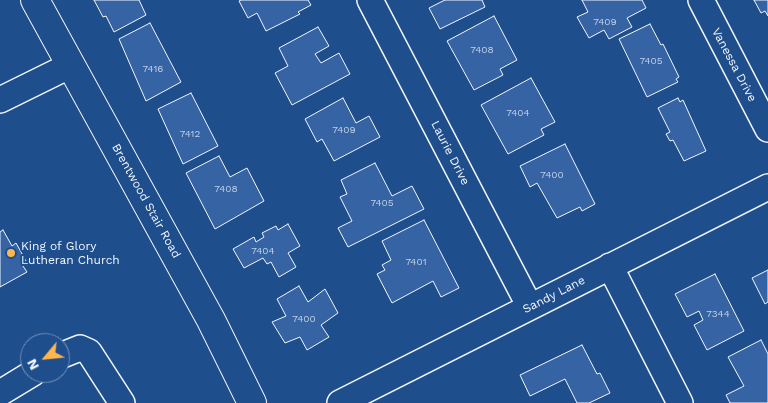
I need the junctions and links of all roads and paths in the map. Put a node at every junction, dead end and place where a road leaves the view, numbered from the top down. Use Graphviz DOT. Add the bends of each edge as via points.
graph roads {
  1 [pos="35,0"];
  2 [pos="370,0"];
  3 [pos="700,0"];
  4 [pos="71,66"];
  5 [pos="0,100"];
  6 [pos="768,129"];
  7 [pos="768,186"];
  8 [pos="610,266"];
  9 [pos="530,307"];
  10 [pos="70,351"];
  11 [pos="20,381"];
  12 [pos="0,393"];
  13 [pos="122,403"];
  14 [pos="252,403"];
  15 [pos="340,403"];
  16 [pos="680,403"];
  1 -- 4 [label="main road, Brentwood Stair Road"];
  2 -- 9 [label="street, Laurie Drive"];
  3 -- 6 [label="street, Vanessa Drive"];
  4 -- 5 [label="street"];
  4 -- 14 [label="main road, Brentwood Stair Road" via="211,320"];
  7 -- 8 [label="street, Sandy Lane"];
  8 -- 9 [label="street, Sandy Lane"];
  8 -- 16 [label="street"];
  9 -- 15 [label="street, Sandy Lane"];
  10 -- 13 [label="street" via="80,348 90,352"];
  11 -- 12 [label="street"];
}
